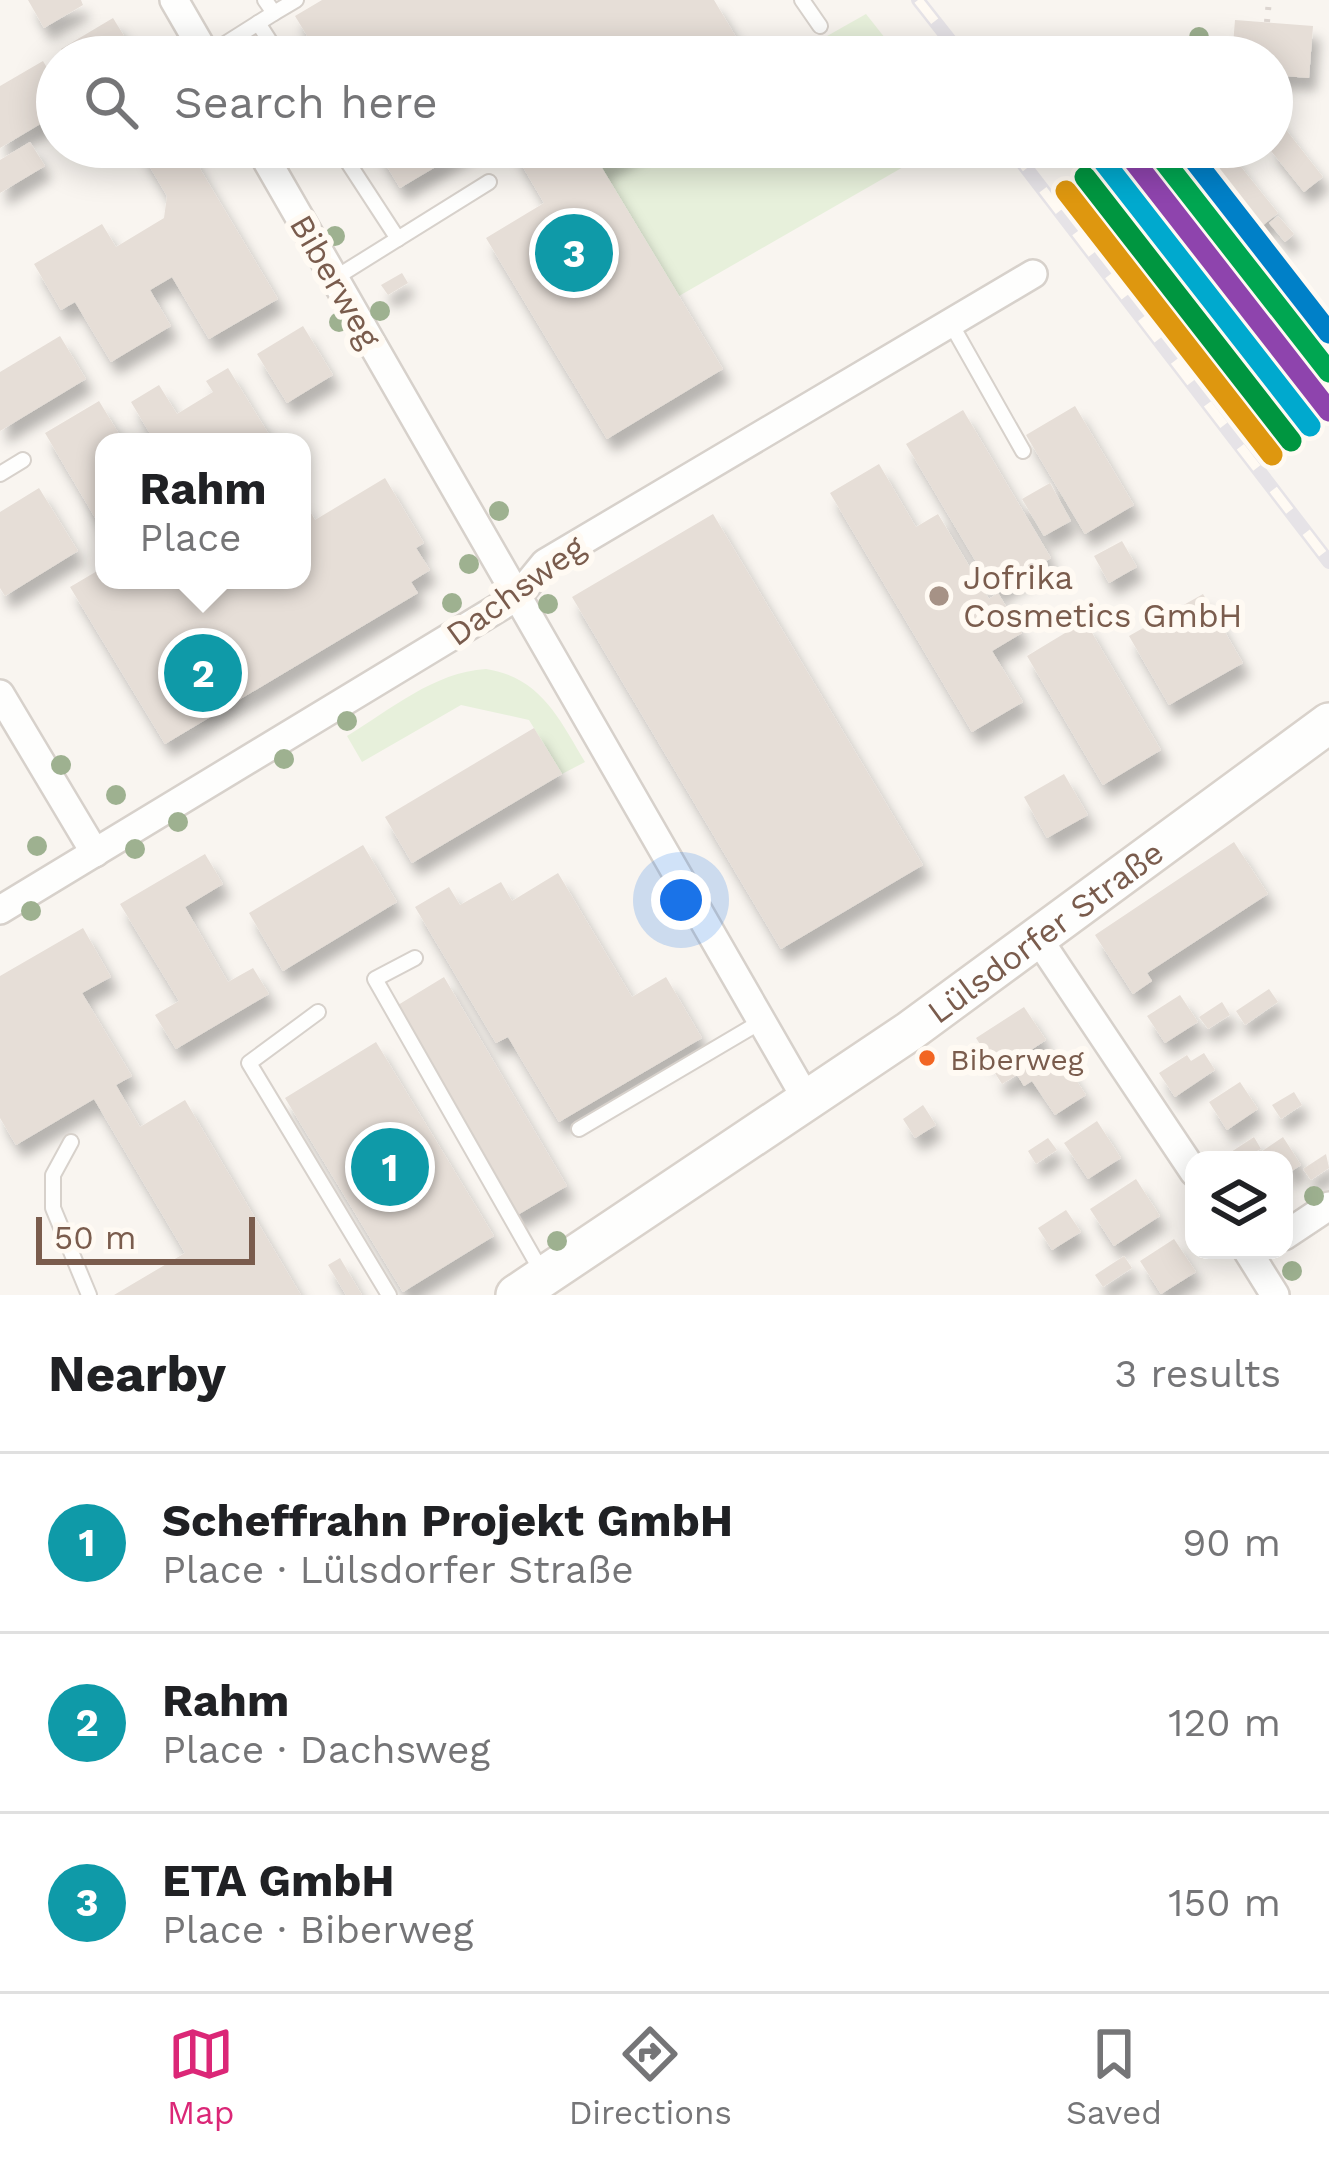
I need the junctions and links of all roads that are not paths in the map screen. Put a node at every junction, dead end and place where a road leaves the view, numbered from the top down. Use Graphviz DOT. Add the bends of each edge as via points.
graph roads {
  1 [pos="174,0"];
  2 [pos="296,0"];
  3 [pos="802,0"];
  4 [pos="269,7"];
  5 [pos="258,23"];
  6 [pos="820,26"];
  7 [pos="195,36"];
  8 [pos="238,36"];
  9 [pos="266,36"];
  10 [pos="271,168"];
  11 [pos="352,168"];
  12 [pos="489,182"];
  13 [pos="398,239"];
  14 [pos="1033,274"];
  15 [pos="335,278"];
  16 [pos="950,322"];
  17 [pos="1023,451"];
  18 [pos="23,460"];
  19 [pos="0,473"];
  20 [pos="518,596"];
  21 [pos="0,694"];
  22 [pos="1329,723"];
  23 [pos="95,853"];
  24 [pos="0,910"];
  25 [pos="1037,937"];
  26 [pos="415,958"];
  27 [pos="318,1012"];
  28 [pos="762,1022"];
  29 [pos="808,1102"];
  30 [pos="579,1130"];
  31 [pos="71,1142"];
  32 [pos="1185,1159"];
  33 [pos="1329,1206"];
  34 [pos="1293,1230"];
  35 [pos="1257,1259"];
  36 [pos="531,1286"];
  37 [pos="89,1295"];
  38 [pos="389,1295"];
  39 [pos="1275,1295"];
  1 -- 7 [label="street"];
  2 -- 4 [label="lane"];
  3 -- 6 [label="lane"];
  4 -- 5 [label="lane"];
  5 -- 8 [label="lane"];
  5 -- 9 [label="lane"];
  10 -- 15 [label="street, Biberweg"];
  11 -- 13 [label="lane"];
  12 -- 13 [label="lane"];
  13 -- 15 [label="lane"];
  14 -- 16 [label="street, Dachsweg"];
  15 -- 20 [label="street, Biberweg"];
  16 -- 17 [label="lane"];
  16 -- 20 [label="street, Dachsweg" via="545,562"];
  18 -- 19 [label="lane"];
  20 -- 23 [label="street, Dachsweg"];
  20 -- 28 [label="street, Biberweg"];
  21 -- 23 [label="street"];
  22 -- 25 [label="street, Lülsdorfer Straße"];
  23 -- 24 [label="street, Dachsweg"];
  25 -- 29 [label="street, Lülsdorfer Straße"];
  25 -- 32 [label="street"];
  26 -- 36 [label="lane" via="375,979"];
  27 -- 38 [label="lane" via="249,1063"];
  28 -- 29 [label="street, Biberweg"];
  28 -- 30 [label="lane"];
  29 -- 36 [label="street, Lülsdorfer Straße"];
  31 -- 37 [label="lane" via="53,1175 53,1208"];
  33 -- 34 [label="street"];
  35 -- 39 [label="street"];
}
